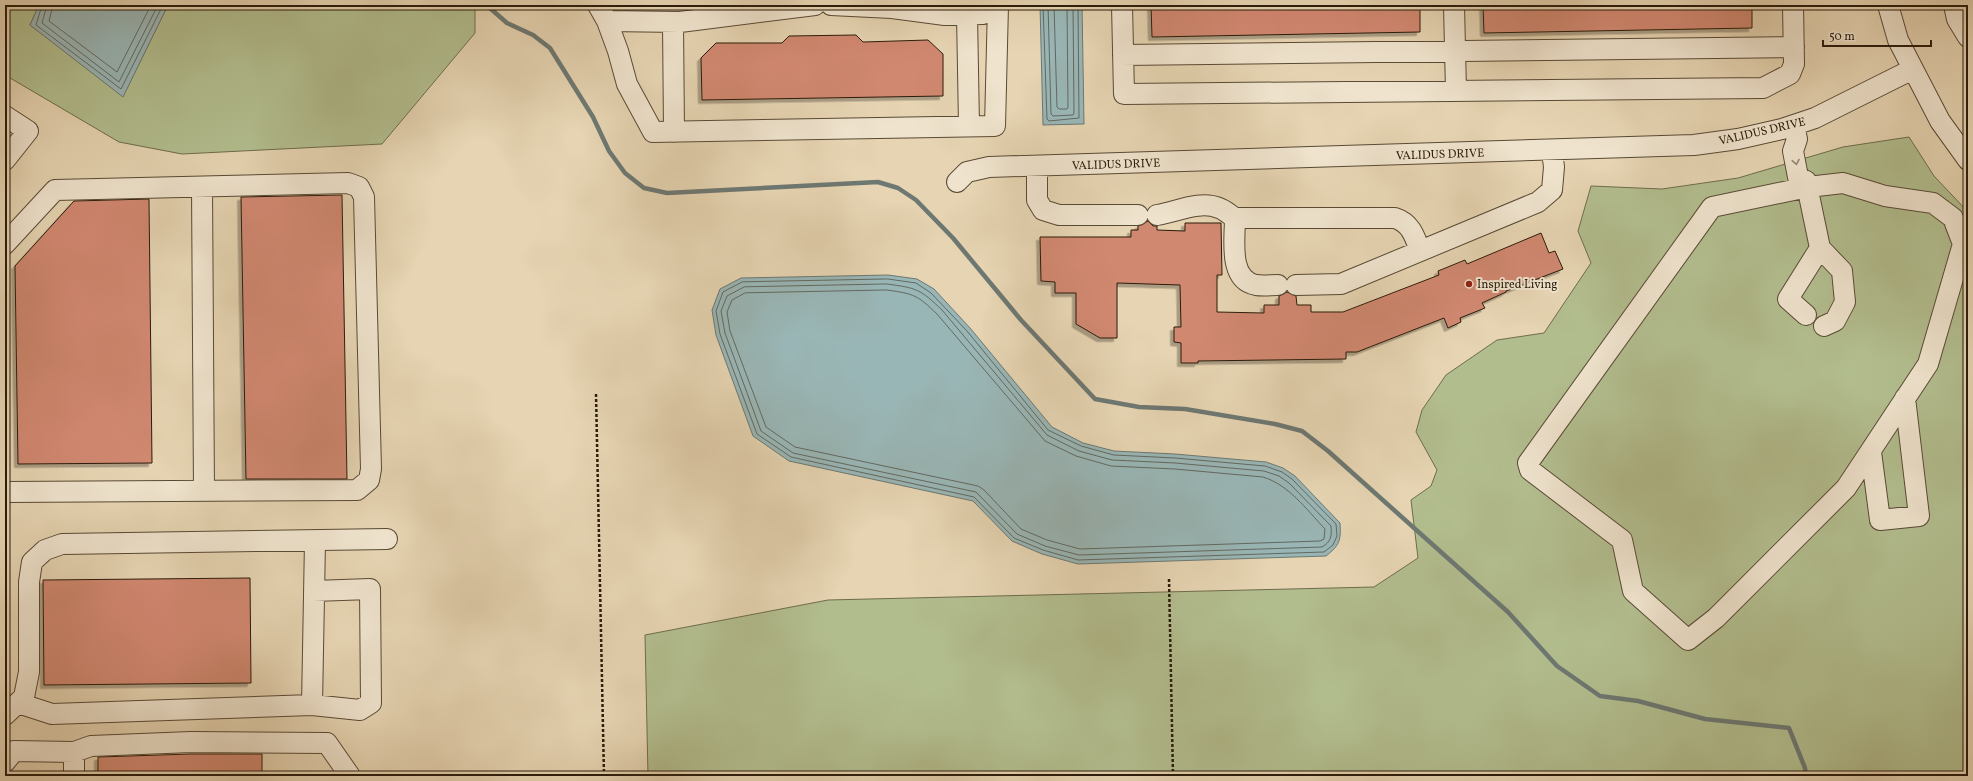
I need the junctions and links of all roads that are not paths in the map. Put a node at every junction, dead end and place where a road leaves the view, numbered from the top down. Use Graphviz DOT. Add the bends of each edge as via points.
graph roads {
  1 [pos="815,5"];
  2 [pos="831,5"];
  3 [pos="998,5"];
  4 [pos="1122,5"];
  5 [pos="1454,5"];
  6 [pos="1794,5"];
  7 [pos="1888,5"];
  8 [pos="1954,5"];
  9 [pos="885,6"];
  10 [pos="763,8"];
  11 [pos="610,13"];
  12 [pos="968,14"];
  13 [pos="673,22"];
  14 [pos="1968,37"];
  15 [pos="1794,47"];
  16 [pos="1455,51"];
  17 [pos="1123,55"];
  18 [pos="1913,68"];
  19 [pos="1456,91"];
  20 [pos="5,116"];
  21 [pos="969,126"];
  22 [pos="674,132"];
  23 [pos="1796,132"];
  24 [pos="1552,151"];
  25 [pos="5,160"];
  26 [pos="1968,160"];
  27 [pos="1037,166"];
  28 [pos="957,182"];
  29 [pos="1807,184"];
  30 [pos="202,187"];
  31 [pos="1235,218"];
  32 [pos="5,244"];
  33 [pos="1820,248"];
  34 [pos="1420,251"];
  35 [pos="1806,315"];
  36 [pos="1824,326"];
  37 [pos="1905,398"];
  38 [pos="1871,452"];
  39 [pos="204,491"];
  40 [pos="5,492"];
  41 [pos="387,539"];
  42 [pos="314,541"];
  43 [pos="314,591"];
  44 [pos="312,705"];
  45 [pos="12,709"];
  46 [pos="74,752"];
  47 [pos="5,762"];
  48 [pos="74,776"];
  49 [pos="350,776"];
  1 -- 10 [label="street"];
  2 -- 9 [label="street"];
  3 -- 12 [label="street" via="983,14"];
  3 -- 21 [label="street" via="995,126"];
  4 -- 17 [label="street"];
  5 -- 16 [label="street"];
  6 -- 15 [label="street"];
  7 -- 18 [label="street" via="1898,40"];
  8 -- 14 [label="street" via="1957,19"];
  9 -- 12 [label="street" via="945,15"];
  10 -- 13 [label="street"];
  11 -- 13 [label="street"];
  11 -- 22 [label="street" via="627,84 653,132"];
  12 -- 21 [label="street"];
  13 -- 22 [label="street"];
  15 -- 16 [label="street"];
  15 -- 19 [label="street" via="1794,64 1790,74 1763,88"];
  16 -- 17 [label="street"];
  16 -- 19 [label="street"];
  17 -- 19 [label="street" via="1124,94"];
  18 -- 23 [label="street, VALIDUS DRIVE" via="1816,118"];
  18 -- 26 [label="street" via="1940,121"];
  20 -- 25 [label="street" via="28,131"];
  21 -- 22 [label="street"];
  23 -- 24 [label="street, VALIDUS DRIVE" via="1694,145"];
  23 -- 29 [label="street" via="1793,151 1798,177"];
  24 -- 27 [label="street, VALIDUS DRIVE"];
  24 -- 34 [label="street" via="1552,190 1546,197"];
  27 -- 28 [label="street, VALIDUS DRIVE" via="989,167 967,172"];
  27 -- 31 [label="street" via="1038,200 1043,210 1059,215 1148,215 1203,206 1219,208"];
  29 -- 33 [label="street"];
  29 -- 37 [label="street" via="1843,183 1885,196 1934,203 1953,218 1963,244 1928,364"];
  29 -- 38 [label="street" via="1712,207 1528,463 1530,470 1622,540 1633,591 1688,640 1716,618 1846,488"];
  30 -- 32 [label="street" via="55,190"];
  30 -- 39 [label="street"];
  30 -- 39 [label="street" via="348,183 358,187 364,197 371,469 369,480 358,490"];
  31 -- 34 [label="street" via="1395,218 1402,220 1412,229"];
  31 -- 34 [label="street" via="1238,273 1255,285 1341,284"];
  33 -- 35 [label="street" via="1788,300"];
  33 -- 36 [label="street" via="1842,271 1845,302 1835,321"];
  37 -- 38 [label="street"];
  37 -- 38 [label="street" via="1919,516 1880,520"];
  39 -- 40 [label="street"];
  41 -- 42 [label="street"];
  42 -- 43 [label="street"];
  42 -- 45 [label="street" via="62,544 45,550 32,562 29,582 29,672 24,697"];
  43 -- 44 [label="street"];
  43 -- 44 [label="street" via="370,589 371,703 360,710"];
  44 -- 45 [label="street" via="52,714"];
  46 -- 47 [label="street" via="14,751"];
  46 -- 48 [label="street"];
  46 -- 49 [label="street" via="91,746 191,742 327,743"];
}
